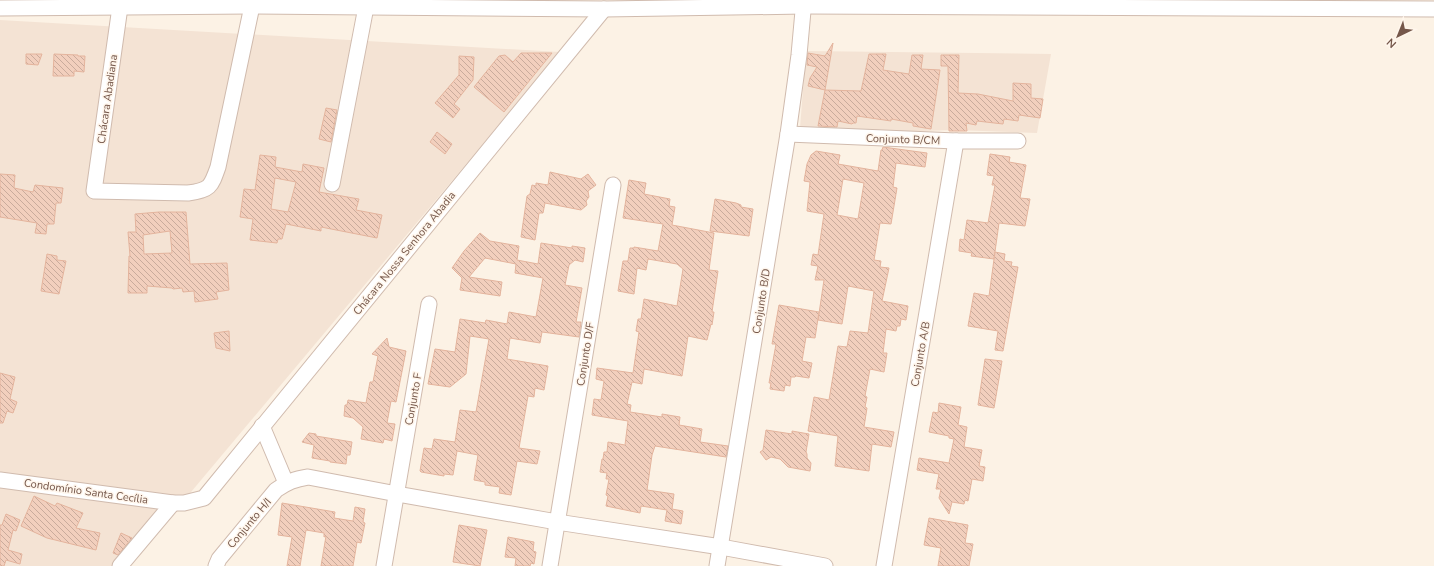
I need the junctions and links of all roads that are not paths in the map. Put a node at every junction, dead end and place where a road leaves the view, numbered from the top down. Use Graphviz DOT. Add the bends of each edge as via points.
graph roads {
  1 [pos="804,3"];
  2 [pos="252,6"];
  3 [pos="120,7"];
  4 [pos="366,7"];
  5 [pos="0,8"];
  6 [pos="604,8"];
  7 [pos="1434,9"];
  8 [pos="788,134"];
  9 [pos="956,141"];
  10 [pos="1018,142"];
  11 [pos="332,184"];
  12 [pos="613,185"];
  13 [pos="429,304"];
  14 [pos="262,426"];
  15 [pos="0,480"];
  16 [pos="286,483"];
  17 [pos="396,494"];
  18 [pos="204,498"];
  19 [pos="173,503"];
  20 [pos="557,522"];
  21 [pos="721,547"];
  22 [pos="120,566"];
  23 [pos="216,566"];
  24 [pos="384,566"];
  25 [pos="550,566"];
  26 [pos="718,566"];
  27 [pos="825,566"];
  28 [pos="884,566"];
  1 -- 6 [label="street"];
  1 -- 7 [label="street"];
  1 -- 8 [label="street, Conjunto B/D"];
  2 -- 3 [label="street"];
  2 -- 3 [label="street, Chácara Abadiana" via="213,183 206,190 188,193 94,191"];
  2 -- 4 [label="street"];
  3 -- 5 [label="street"];
  4 -- 6 [label="street"];
  4 -- 11 [label="street"];
  6 -- 14 [label="street, Chácara Nossa Senhora Abadia"];
  8 -- 9 [label="street, Conjunto B/CM"];
  8 -- 21 [label="street, Conjunto B/D"];
  9 -- 10 [label="street, Conjunto B/CM"];
  9 -- 28 [label="street, Conjunto A/B"];
  12 -- 20 [label="street, Conjunto D/F"];
  13 -- 17 [label="street, Conjunto F"];
  14 -- 16 [label="street"];
  14 -- 18 [label="street, Chácara Nossa Senhora Abadia"];
  15 -- 19 [label="street, Condomínio Santa Cecília"];
  16 -- 17 [label="street" via="296,478 308,477"];
  16 -- 23 [label="street, Conjunto H/I" via="276,490"];
  17 -- 20 [label="street"];
  17 -- 24 [label="street, Conjunto F"];
  18 -- 19 [label="street, Condomínio Santa Cecília"];
  19 -- 22 [label="street"];
  20 -- 21 [label="street"];
  20 -- 25 [label="street, Conjunto D/F"];
  21 -- 26 [label="street, Conjunto B/D"];
  21 -- 27 [label="street"];
}
